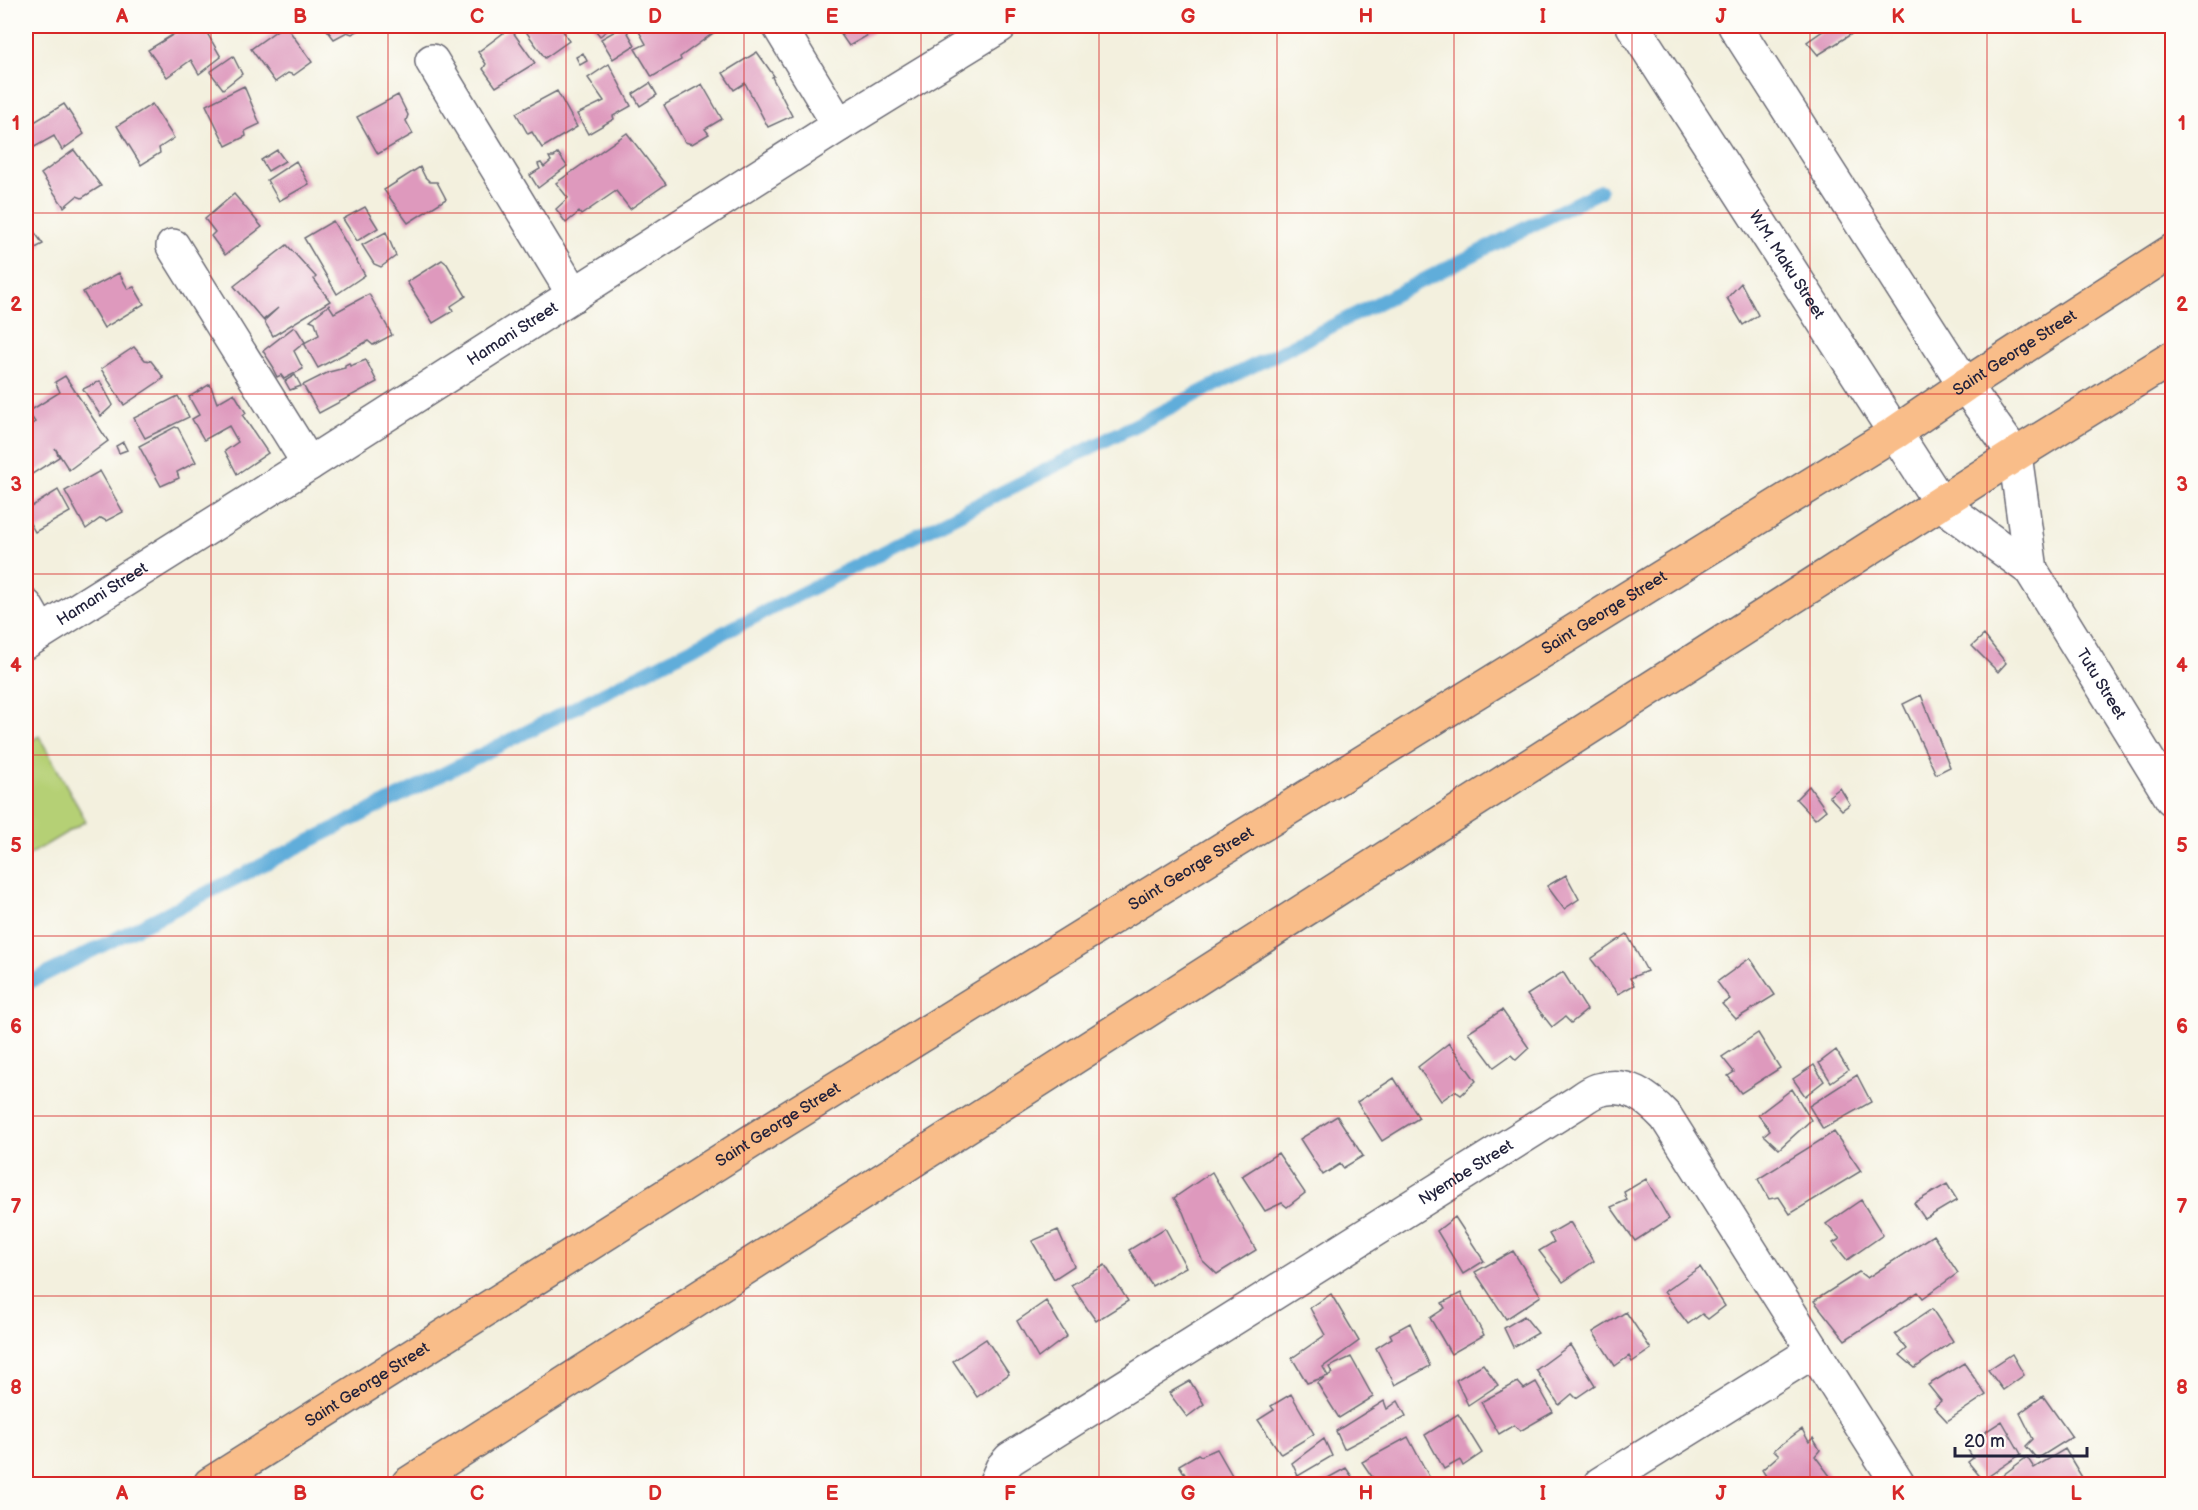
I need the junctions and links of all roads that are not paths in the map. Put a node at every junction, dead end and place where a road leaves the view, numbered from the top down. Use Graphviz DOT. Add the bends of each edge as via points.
graph roads {
  1 [pos="779,26"];
  2 [pos="1000,26"];
  3 [pos="1633,26"];
  4 [pos="1735,26"];
  5 [pos="432,61"];
  6 [pos="839,125"];
  7 [pos="173,246"];
  8 [pos="2172,251"];
  9 [pos="574,295"];
  10 [pos="2172,358"];
  11 [pos="1965,385"];
  12 [pos="1896,432"];
  13 [pos="2015,455"];
  14 [pos="309,464"];
  15 [pos="1941,504"];
  16 [pos="2031,570"];
  17 [pos="31,627"];
  18 [pos="2172,799"];
  19 [pos="1814,1351"];
  20 [pos="210,1485"];
  21 [pos="408,1485"];
  22 [pos="995,1485"];
  23 [pos="1600,1485"];
  24 [pos="1898,1485"];
  1 -- 6 [label="street"];
  2 -- 6 [label="street, Hamani Street"];
  3 -- 12 [label="street, W.M. Maku Street"];
  4 -- 11 [label="street"];
  5 -- 9 [label="street"];
  6 -- 9 [label="street, Hamani Street"];
  7 -- 14 [label="street"];
  8 -- 11 [label="main road, Saint George Street"];
  9 -- 14 [label="street, Hamani Street"];
  10 -- 13 [label="main road"];
  11 -- 12 [label="main road, Saint George Street"];
  11 -- 13 [label="street"];
  12 -- 15 [label="street, W.M. Maku Street"];
  12 -- 20 [label="main road, Saint George Street" via="792,1116"];
  13 -- 15 [label="main road"];
  13 -- 16 [label="street, Tutu Street"];
  14 -- 17 [label="street, Hamani Street"];
  15 -- 16 [label="street, Tutu Street"];
  15 -- 21 [label="main road"];
  16 -- 18 [label="street, Tutu Street"];
  19 -- 22 [label="street, Nyembe Street" via="1666,1117 1636,1092 1622,1088 1598,1090 1010,1459"];
  19 -- 23 [label="street"];
  19 -- 24 [label="street, Nyembe Street"];
}
